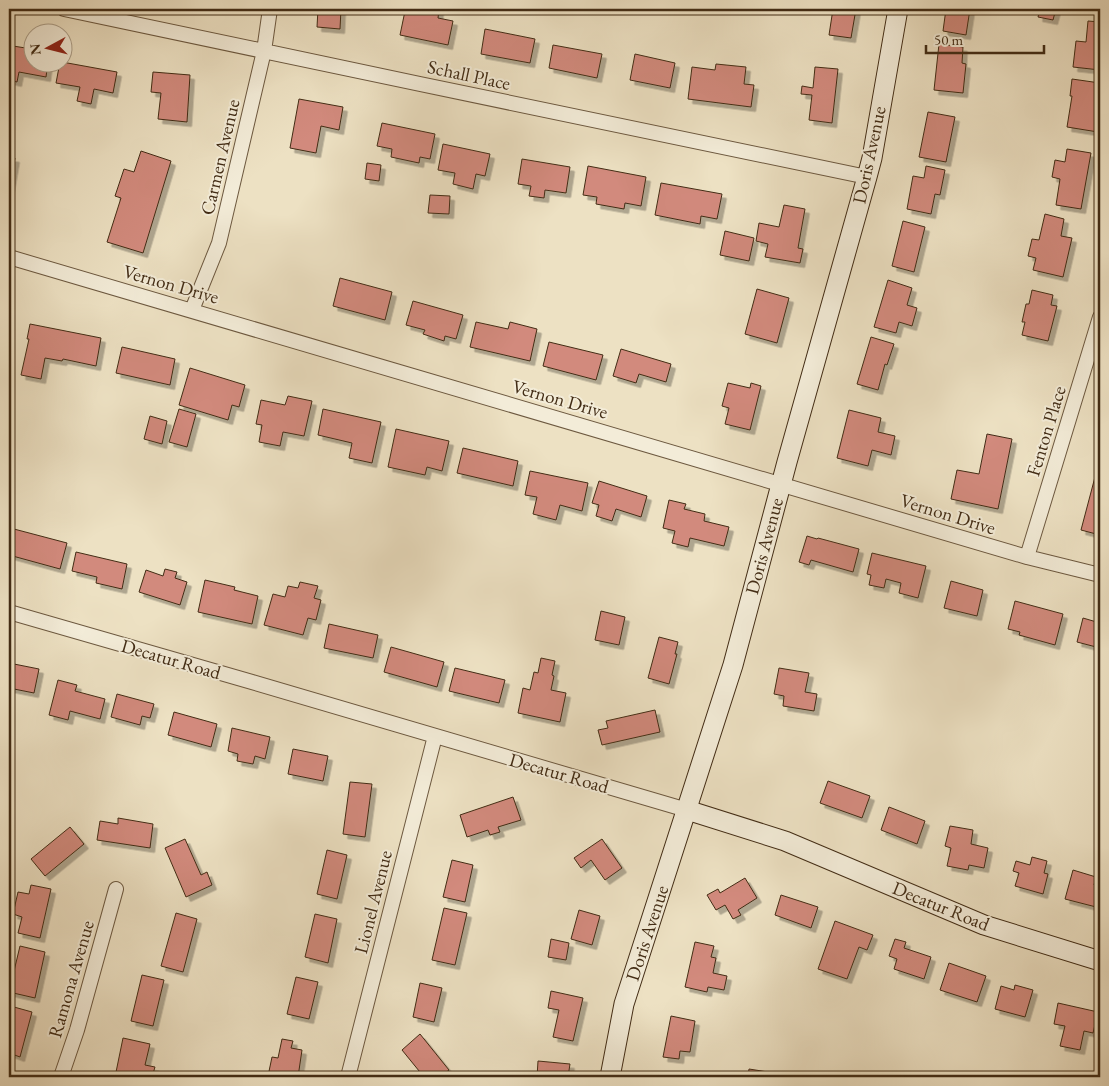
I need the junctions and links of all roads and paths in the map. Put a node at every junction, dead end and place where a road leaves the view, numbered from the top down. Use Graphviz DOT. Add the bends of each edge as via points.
graph roads {
  1 [pos="64,9"];
  2 [pos="270,9"];
  3 [pos="898,9"];
  4 [pos="264,51"];
  5 [pos="867,177"];
  6 [pos="9,256"];
  7 [pos="192,310"];
  8 [pos="1100,316"];
  9 [pos="781,484"];
  10 [pos="1027,557"];
  11 [pos="1100,575"];
  12 [pos="9,612"];
  13 [pos="435,736"];
  14 [pos="687,810"];
  15 [pos="116,889"];
  16 [pos="1100,961"];
  17 [pos="60,1077"];
  18 [pos="348,1077"];
  19 [pos="610,1077"];
  1 -- 4 [label="street, Schall Place"];
  2 -- 4 [label="street, Carmen Avenue"];
  3 -- 5 [label="street, Doris Avenue"];
  4 -- 5 [label="street, Schall Place"];
  4 -- 7 [label="street, Carmen Avenue" via="218,243"];
  5 -- 9 [label="street, Doris Avenue"];
  6 -- 7 [label="street, Vernon Drive"];
  7 -- 9 [label="street, Vernon Drive"];
  8 -- 10 [label="street, Fenton Place"];
  9 -- 10 [label="street, Vernon Drive"];
  9 -- 14 [label="street, Doris Avenue" via="733,665"];
  10 -- 11 [label="street, Vernon Drive"];
  12 -- 13 [label="street, Decatur Road"];
  13 -- 14 [label="street, Decatur Road"];
  13 -- 18 [label="street, Lionel Avenue"];
  14 -- 16 [label="street, Decatur Road" via="785,841 984,925"];
  14 -- 19 [label="street, Doris Avenue" via="624,1004"];
  15 -- 17 [label="street, Ramona Avenue" via="77,1030"];
}
